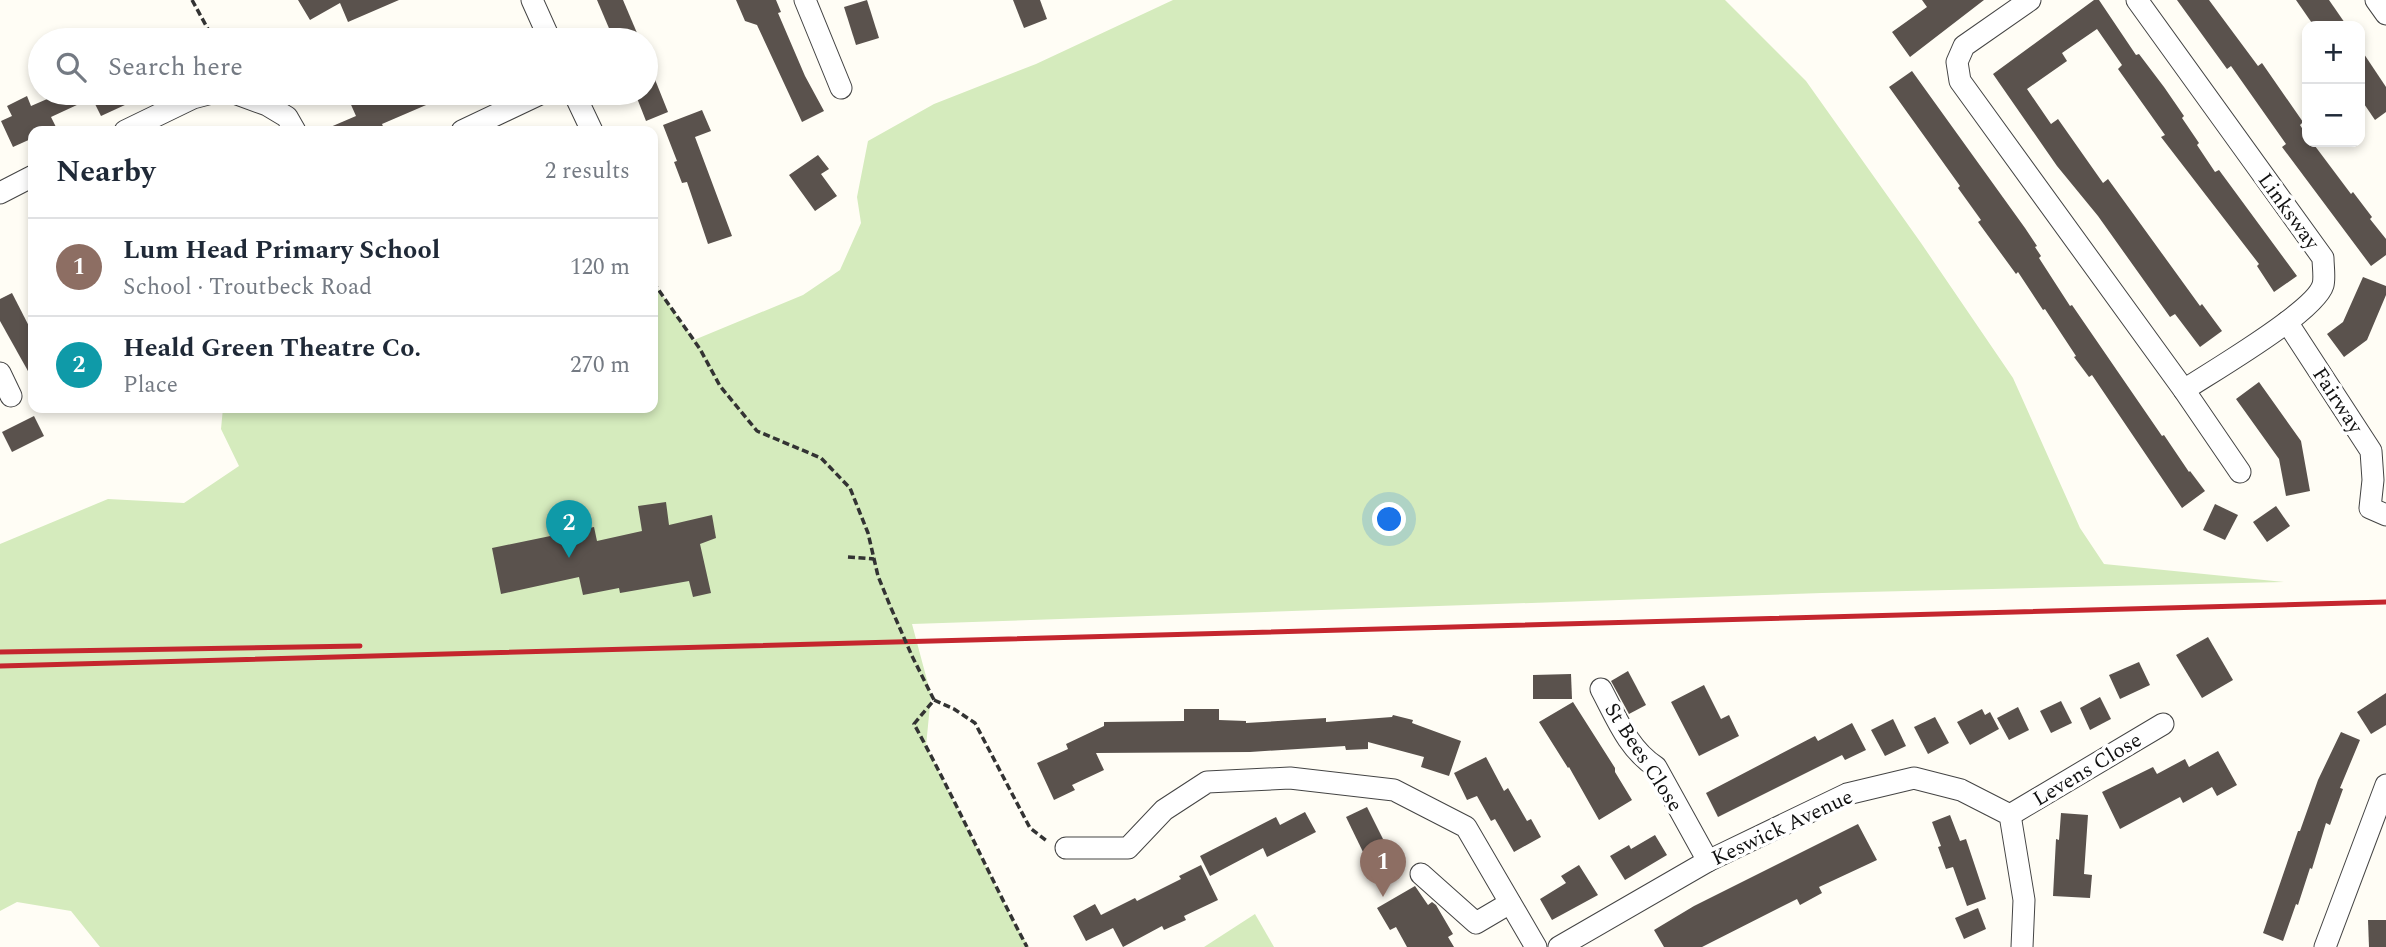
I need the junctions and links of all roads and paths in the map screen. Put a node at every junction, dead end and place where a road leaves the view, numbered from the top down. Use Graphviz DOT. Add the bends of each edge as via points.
graph roads {
  1 [pos="192,0"];
  2 [pos="532,0"];
  3 [pos="805,0"];
  4 [pos="2029,0"];
  5 [pos="2137,0"];
  6 [pos="2376,0"];
  7 [pos="2386,14"];
  8 [pos="207,28"];
  9 [pos="545,28"];
  10 [pos="841,88"];
  11 [pos="178,105"];
  12 [pos="261,105"];
  13 [pos="517,105"];
  14 [pos="580,105"];
  15 [pos="135,126"];
  16 [pos="292,126"];
  17 [pos="473,126"];
  18 [pos="590,126"];
  19 [pos="28,179"];
  20 [pos="0,193"];
  21 [pos="658,289"];
  22 [pos="2287,322"];
  23 [pos="0,373"];
  24 [pos="2184,390"];
  25 [pos="11,396"];
  26 [pos="2240,472"];
  27 [pos="2386,514"];
  28 [pos="848,557"];
  29 [pos="874,559"];
  30 [pos="1601,689"];
  31 [pos="934,700"];
  32 [pos="2163,724"];
  33 [pos="2386,785"];
  34 [pos="2010,815"];
  35 [pos="1066,848"];
  36 [pos="1708,861"];
  37 [pos="1421,874"];
  38 [pos="1510,902"];
  39 [pos="1027,947"];
  40 [pos="1536,947"];
  41 [pos="1559,947"];
  42 [pos="2022,947"];
  43 [pos="2325,947"];
  1 -- 8 [label="path"];
  2 -- 9 [label="street"];
  3 -- 10 [label="street"];
  4 -- 24 [label="street" via="1964,46 1957,62 1960,81"];
  5 -- 22 [label="street, Linksway" via="2323,258 2323,286"];
  6 -- 7 [label="street"];
  11 -- 15 [label="street"];
  12 -- 16 [label="street" via="287,117"];
  13 -- 17 [label="street"];
  14 -- 18 [label="street"];
  19 -- 20 [label="street"];
  21 -- 29 [label="path" via="720,386 757,431 821,458 850,488"];
  22 -- 24 [label="street, Linksway"];
  22 -- 27 [label="street, Fairway" via="2371,451 2370,508"];
  23 -- 25 [label="street"];
  24 -- 26 [label="street"];
  28 -- 29 [label="path"];
  29 -- 31 [label="path, bridge" via="891,608"];
  30 -- 36 [label="street, St Bees Close" via="1630,743 1656,767"];
  31 -- 35 [label="path" via="975,723 1030,828 1046,841"];
  31 -- 39 [label="path" via="914,724"];
  32 -- 34 [label="street, Levens Close"];
  33 -- 43 [label="street"];
  34 -- 36 [label="street, Keswick Avenue" via="1961,790 1914,778 1846,794"];
  34 -- 42 [label="street" via="2024,900"];
  35 -- 38 [label="street" via="1128,848 1164,810 1207,782 1290,778 1394,790 1466,827"];
  36 -- 41 [label="street, Keswick Avenue"];
  37 -- 38 [label="street" via="1476,923"];
  38 -- 40 [label="street"];
}
